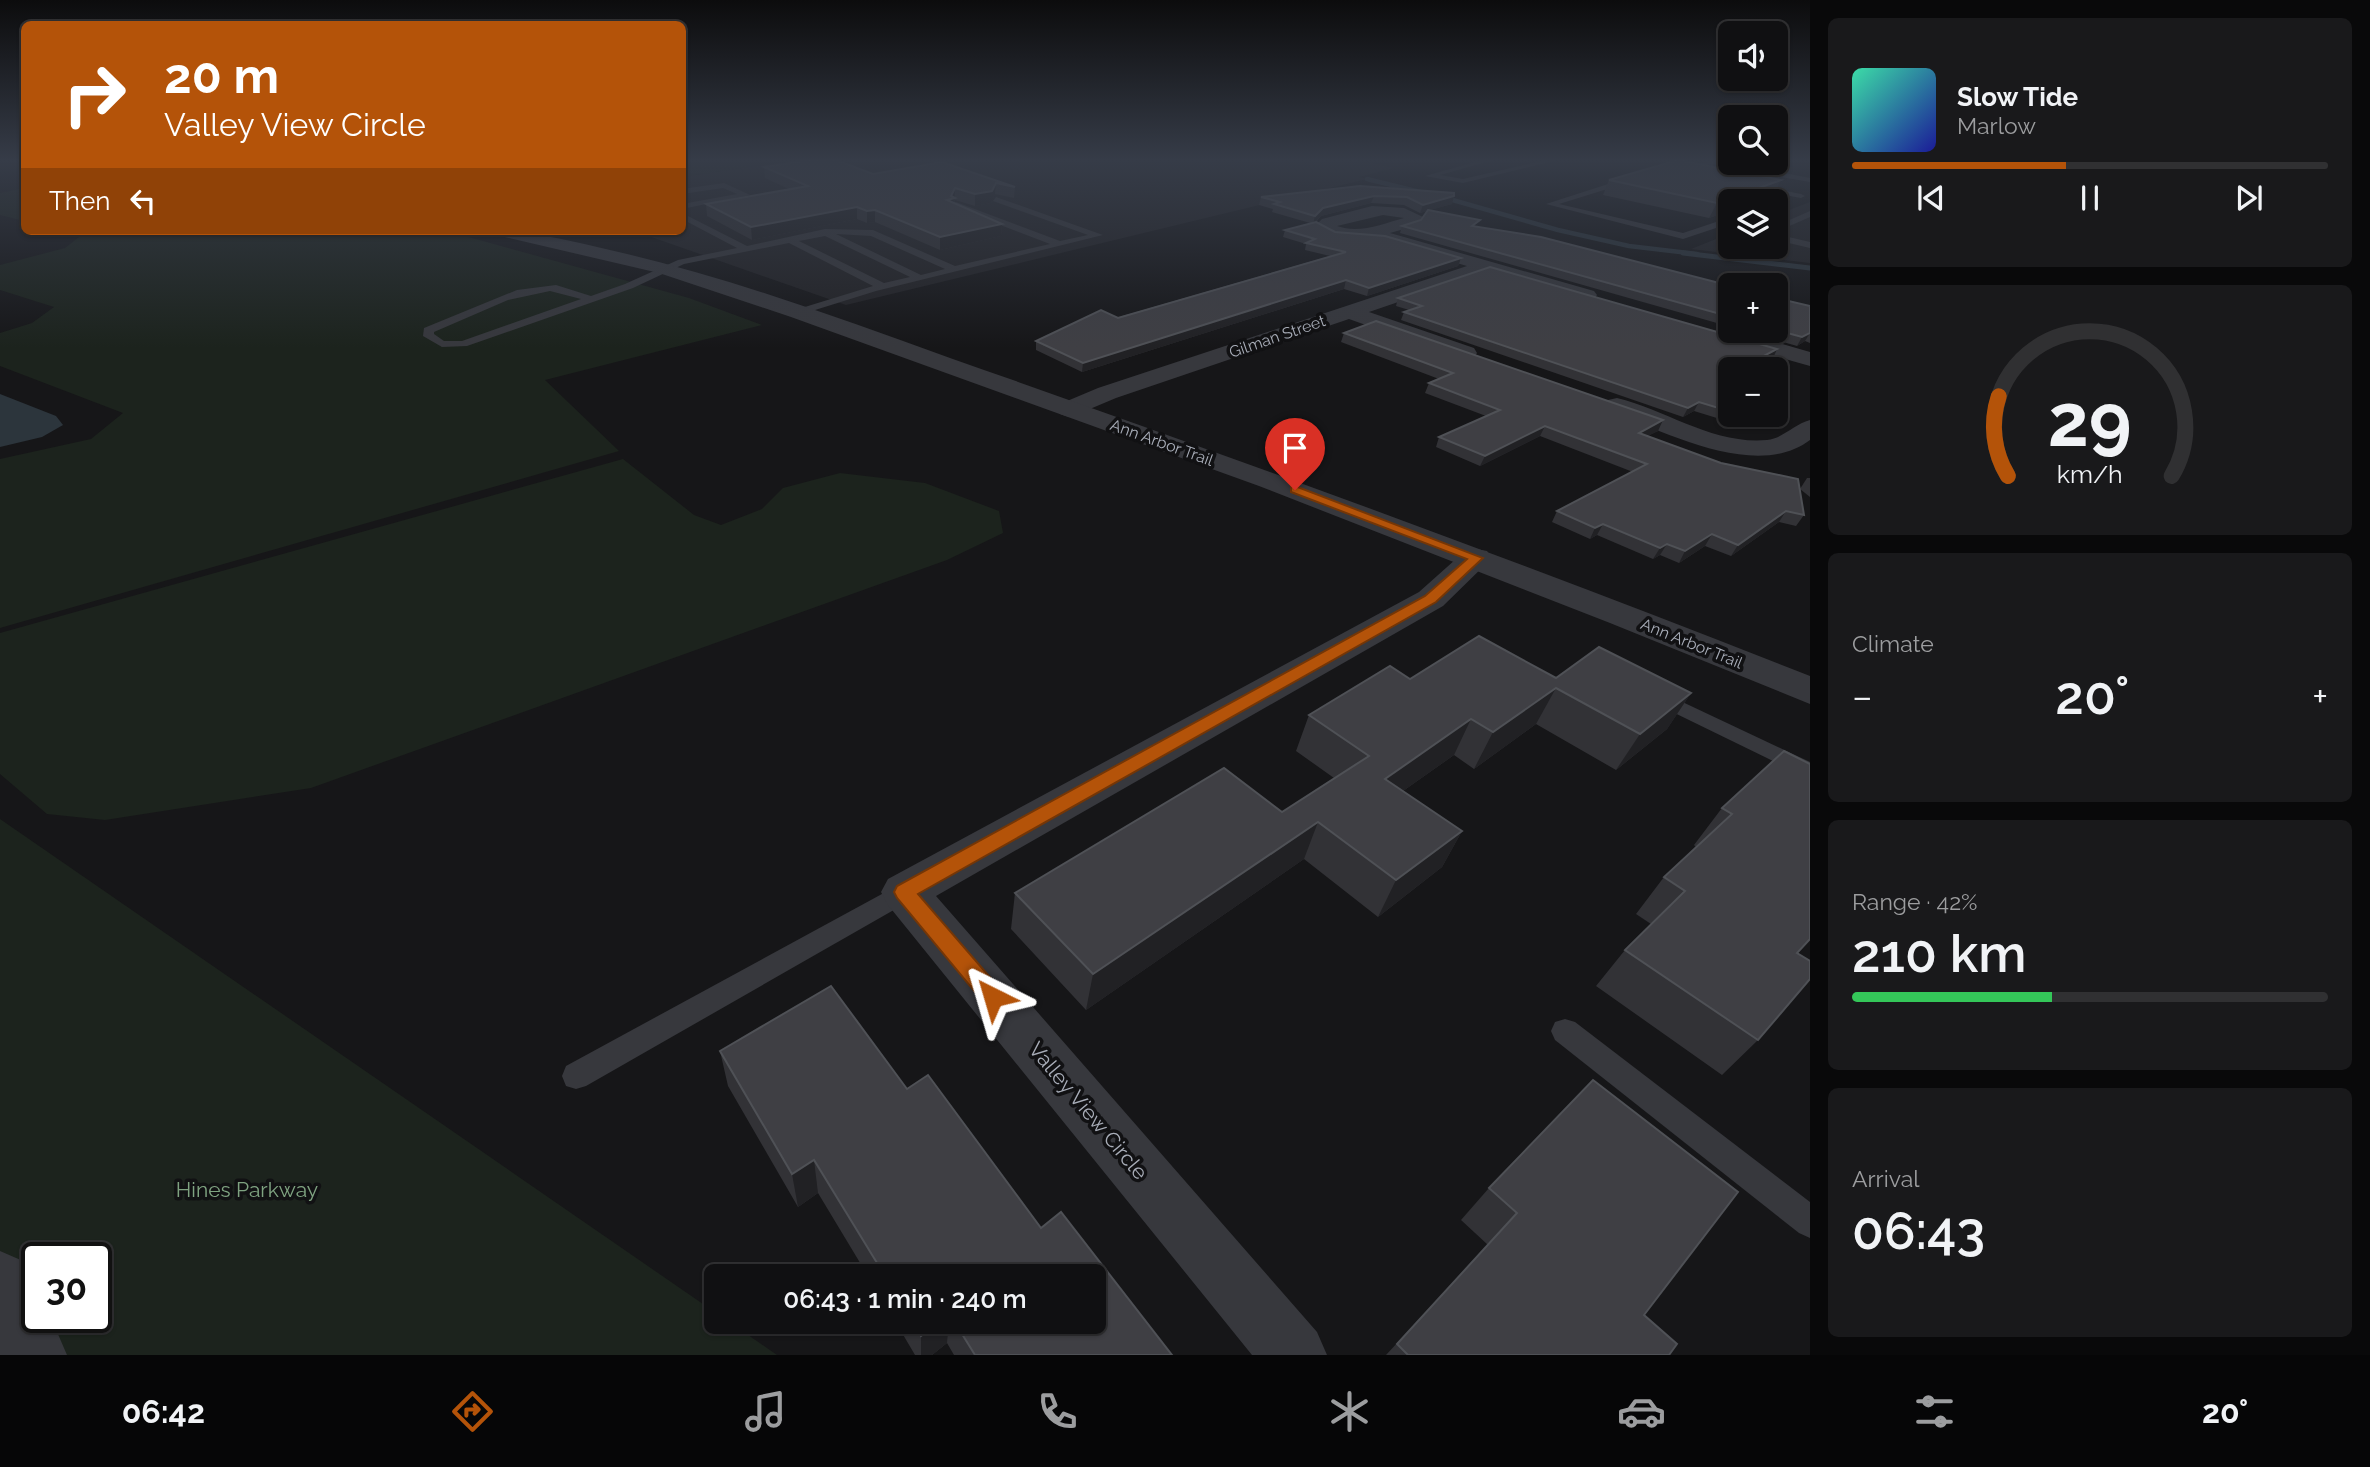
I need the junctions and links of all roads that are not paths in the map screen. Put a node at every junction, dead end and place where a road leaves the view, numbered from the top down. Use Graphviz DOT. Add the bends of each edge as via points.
graph roads {
  1 [pos="696,222"];
  2 [pos="1002,222"];
  3 [pos="1062,222"];
  4 [pos="1626,222"];
  5 [pos="1669,222"];
  6 [pos="1718,224"];
  7 [pos="1702,230"];
  8 [pos="825,232"];
  9 [pos="1371,233"];
  10 [pos="520,235"];
  11 [pos="788,239"];
  12 [pos="1788,240"];
  13 [pos="1059,244"];
  14 [pos="1810,245"];
  15 [pos="744,248"];
  16 [pos="1486,266"];
  17 [pos="665,268"];
  18 [pos="954,269"];
  19 [pos="920,278"];
  20 [pos="883,287"];
  21 [pos="591,300"];
  22 [pos="1603,300"];
  23 [pos="799,312"];
  24 [pos="1349,312"];
  25 [pos="1706,329"];
  26 [pos="1484,359"];
  27 [pos="1810,359"];
  28 [pos="1598,399"];
  29 [pos="1069,409"];
  30 [pos="1810,428"];
  31 [pos="1476,558"];
  32 [pos="1645,690"];
  33 [pos="1810,691"];
  34 [pos="1810,771"];
  35 [pos="904,892"];
  36 [pos="1565,1031"];
  37 [pos="576,1076"];
  38 [pos="1810,1222"];
  39 [pos="0,1284"];
  40 [pos="32,1355"];
  41 [pos="1294,1355"];
  1 -- 15 [label="lane"];
  2 -- 13 [label="lane"];
  3 -- 13 [label="lane" via="1098,235"];
  4 -- 7 [label="lane" via="1683,236"];
  5 -- 7 [label="lane"];
  6 -- 7 [label="lane"];
  8 -- 11 [label="lane"];
  8 -- 18 [label="lane" via="873,233"];
  8 -- 19 [label="lane"];
  9 -- 16 [label="street"];
  10 -- 17 [label="street, Ann Arbor Trail"];
  11 -- 15 [label="lane"];
  11 -- 20 [label="lane"];
  12 -- 14 [label="lane"];
  13 -- 18 [label="lane"];
  15 -- 17 [label="lane"];
  16 -- 22 [label="street"];
  16 -- 24 [label="street, Gilman Street"];
  17 -- 21 [label="lane"];
  17 -- 23 [label="street, Ann Arbor Trail"];
  18 -- 19 [label="lane"];
  19 -- 20 [label="lane"];
  20 -- 23 [label="lane"];
  21 -- 21 [label="lane" via="463,344 442,344 429,336 428,330 525,291 559,289"];
  23 -- 29 [label="street, Ann Arbor Trail"];
  24 -- 26 [label="street"];
  24 -- 29 [label="street, Gilman Street"];
  25 -- 27 [label="street"];
  28 -- 30 [label="street" via="1744,446 1786,444"];
  29 -- 31 [label="street, Ann Arbor Trail"];
  31 -- 33 [label="street, Ann Arbor Trail"];
  31 -- 35 [label="street" via="1430,599"];
  32 -- 34 [label="lane"];
  35 -- 37 [label="lane"];
  35 -- 41 [label="street, Valley View Circle"];
  36 -- 38 [label="lane"];
  39 -- 40 [label="street"];
}
